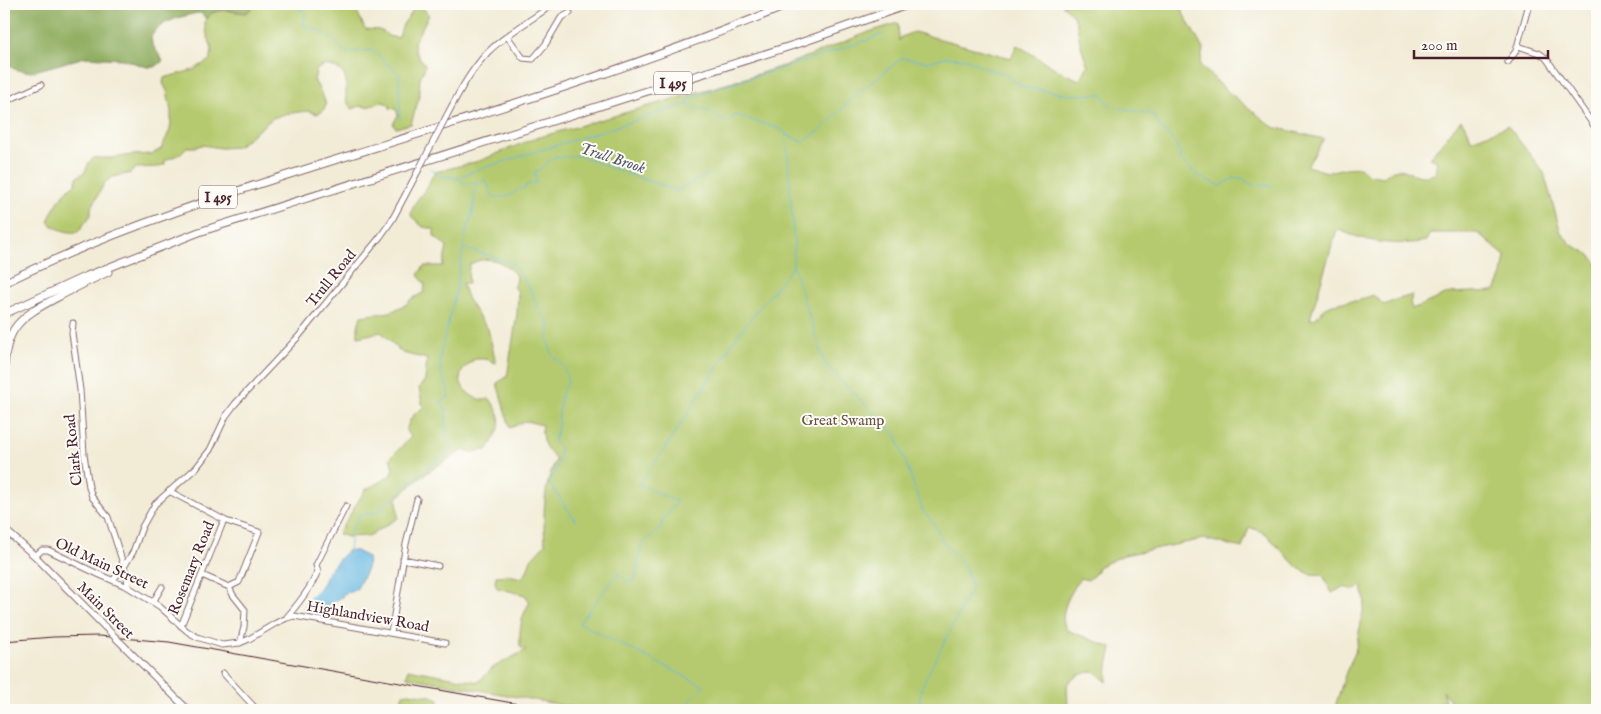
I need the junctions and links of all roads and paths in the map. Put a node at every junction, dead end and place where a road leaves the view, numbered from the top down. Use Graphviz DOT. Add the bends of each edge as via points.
graph roads {
  1 [pos="553,4"];
  2 [pos="790,4"];
  3 [pos="910,4"];
  4 [pos="1530,4"];
  5 [pos="570,13"];
  6 [pos="507,36"];
  7 [pos="1518,46"];
  8 [pos="1508,62"];
  9 [pos="41,86"];
  10 [pos="4,102"];
  11 [pos="1597,130"];
  12 [pos="173,242"];
  13 [pos="4,282"];
  14 [pos="4,314"];
  15 [pos="73,323"];
  16 [pos="4,371"];
  17 [pos="169,491"];
  18 [pos="417,499"];
  19 [pos="346,506"];
  20 [pos="224,520"];
  21 [pos="4,528"];
  22 [pos="35,556"];
  23 [pos="403,559"];
  24 [pos="438,566"];
  25 [pos="124,567"];
  26 [pos="202,575"];
  27 [pos="113,580"];
  28 [pos="128,587"];
  29 [pos="162,587"];
  30 [pos="230,587"];
  31 [pos="153,602"];
  32 [pos="287,618"];
  33 [pos="181,626"];
  34 [pos="391,632"];
  35 [pos="240,642"];
  36 [pos="445,643"];
  37 [pos="222,672"];
  38 [pos="188,710"];
  39 [pos="257,710"];
  1 -- 6 [label="street, Trull Road"];
  2 -- 13 [label="highway, I 495" via="608,73 185,208 100,240"];
  3 -- 12 [label="highway, I 495" via="800,43"];
  4 -- 7 [label="street"];
  5 -- 6 [label="street" via="561,18 533,60 523,58"];
  6 -- 17 [label="street, Trull Road, bridge" via="489,51 465,82 386,229 299,336 235,404 210,450 196,468"];
  7 -- 8 [label="street"];
  7 -- 11 [label="street" via="1546,58"];
  9 -- 10 [label="street"];
  12 -- 14 [label="highway, I 495" via="82,278"];
  12 -- 16 [label="highway" via="76,287 25,317 8,342"];
  15 -- 25 [label="street, Clark Road" via="89,487 92,497 108,517"];
  17 -- 20 [label="street"];
  17 -- 25 [label="street, Trull Road" via="151,510"];
  18 -- 23 [label="street"];
  19 -- 32 [label="street" via="316,565 316,576"];
  20 -- 26 [label="street, Rosemary Road"];
  20 -- 30 [label="street" via="259,532 239,582"];
  21 -- 22 [label="main road, Main Street"];
  22 -- 27 [label="street, Old Main Street" via="42,550 51,551"];
  22 -- 38 [label="main road, Main Street, bridge"];
  23 -- 24 [label="street"];
  23 -- 34 [label="street"];
  25 -- 27 [label="street, Trull Road"];
  25 -- 28 [label="street"];
  26 -- 30 [label="street"];
  26 -- 33 [label="street, Rosemary Road"];
  27 -- 28 [label="street, Old Main Street"];
  28 -- 31 [label="street, Old Main Street"];
  29 -- 31 [label="street"];
  30 -- 35 [label="street" via="245,610"];
  31 -- 33 [label="street, Old Main Street"];
  32 -- 34 [label="street, Highlandview Road" via="294,616"];
  32 -- 35 [label="street"];
  33 -- 35 [label="street, Old Main Street" via="197,637 222,645"];
  34 -- 36 [label="street, Highlandview Road"];
  37 -- 39 [label="street"];
}
